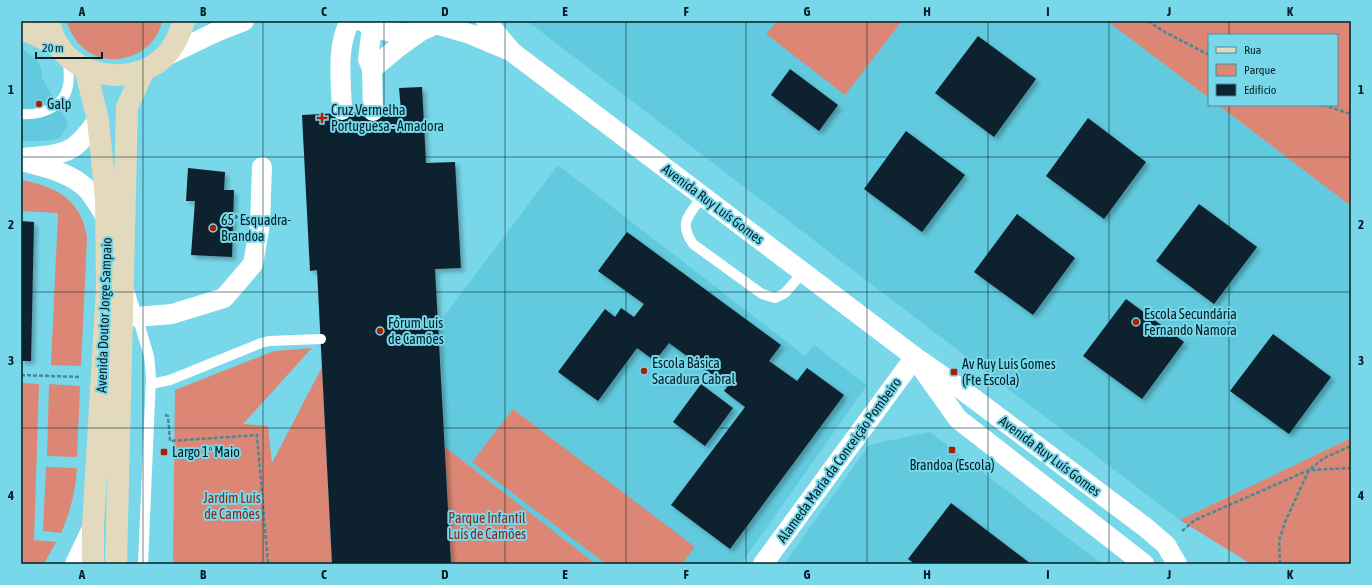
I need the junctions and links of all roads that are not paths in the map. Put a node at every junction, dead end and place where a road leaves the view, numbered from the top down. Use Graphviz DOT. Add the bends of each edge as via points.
graph roads {
  1 [pos="49,21"];
  2 [pos="184,21"];
  3 [pos="244,21"];
  4 [pos="350,21"];
  5 [pos="486,21"];
  6 [pos="367,24"];
  7 [pos="432,25"];
  8 [pos="21,28"];
  9 [pos="63,51"];
  10 [pos="512,52"];
  11 [pos="164,57"];
  12 [pos="85,68"];
  13 [pos="372,68"];
  14 [pos="144,70"];
  15 [pos="342,110"];
  16 [pos="373,111"];
  17 [pos="21,114"];
  18 [pos="98,120"];
  19 [pos="21,160"];
  20 [pos="262,167"];
  21 [pos="703,196"];
  22 [pos="106,218"];
  23 [pos="123,260"];
  24 [pos="803,272"];
  25 [pos="137,317"];
  26 [pos="321,339"];
  27 [pos="915,357"];
  28 [pos="151,384"];
  29 [pos="93,526"];
  30 [pos="75,564"];
  31 [pos="93,564"];
  32 [pos="116,564"];
  33 [pos="142,564"];
  34 [pos="763,564"];
  35 [pos="1144,564"];
  36 [pos="1177,564"];
  1 -- 9 [label="street"];
  2 -- 11 [label="street" via="177,40"];
  3 -- 11 [label="street"];
  4 -- 15 [label="street" via="345,30 341,54"];
  5 -- 10 [label="street, Avenida Ruy Luís Gomes"];
  6 -- 7 [label="street" via="394,33 406,33"];
  6 -- 13 [label="street" via="368,59"];
  7 -- 10 [label="street, Avenida Ruy Luís Gomes" via="470,34"];
  7 -- 13 [label="street"];
  8 -- 9 [label="street"];
  9 -- 12 [label="street"];
  9 -- 17 [label="lane" via="69,78 68,88 61,100 48,110"];
  10 -- 21 [label="street, Avenida Ruy Luís Gomes"];
  11 -- 14 [label="street"];
  12 -- 14 [label="street" via="104,75 124,75"];
  12 -- 18 [label="street, Avenida Doutor Jorge Sampaio"];
  13 -- 16 [label="street"];
  14 -- 23 [label="street, Avenida Doutor Jorge Sampaio" via="128,107"];
  18 -- 19 [label="street" via="74,147"];
  18 -- 22 [label="street, Avenida Doutor Jorge Sampaio"];
  19 -- 22 [label="street" via="73,179 86,189"];
  20 -- 25 [label="street" via="260,224 253,264 224,298 172,314"];
  21 -- 24 [label="street, Avenida Ruy Luís Gomes"];
  21 -- 24 [label="lane" via="685,224 686,234 693,244 762,294 774,298 785,293"];
  22 -- 29 [label="street, Avenida Doutor Jorge Sampaio" via="107,289"];
  23 -- 25 [label="lane, Avenida Doutor Jorge Sampaio"];
  23 -- 32 [label="street, Avenida Doutor Jorge Sampaio"];
  24 -- 27 [label="street, Avenida Ruy Luís Gomes"];
  25 -- 28 [label="lane, Avenida Doutor Jorge Sampaio" via="148,356"];
  26 -- 28 [label="lane" via="261,343 170,380"];
  27 -- 34 [label="street, Alameda Maria da Conceição Pombeiro"];
  27 -- 35 [label="street, Avenida Ruy Luís Gomes" via="958,419"];
  27 -- 36 [label="street, Avenida Ruy Luís Gomes" via="974,398 1145,527 1166,545"];
  28 -- 33 [label="lane, Avenida Doutor Jorge Sampaio"];
  29 -- 30 [label="street"];
  29 -- 31 [label="street, Avenida Doutor Jorge Sampaio"];
}
